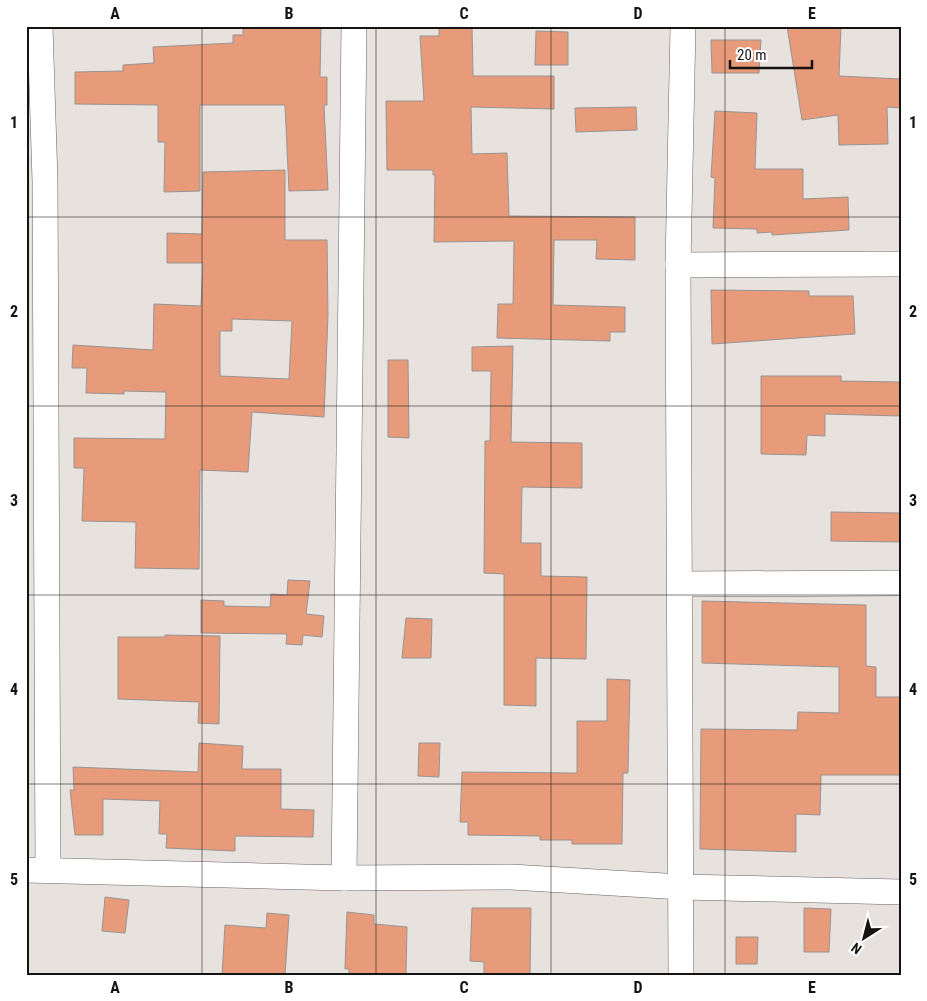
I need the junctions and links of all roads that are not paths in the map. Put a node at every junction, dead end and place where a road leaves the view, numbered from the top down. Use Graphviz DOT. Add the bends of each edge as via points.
graph roads {
  1 [pos="40,26"];
  2 [pos="354,26"];
  3 [pos="683,26"];
  4 [pos="901,264"];
  5 [pos="678,265"];
  6 [pos="901,583"];
  7 [pos="680,584"];
  8 [pos="37,869"];
  9 [pos="344,878"];
  10 [pos="682,887"];
  11 [pos="901,892"];
  12 [pos="681,975"];
  1 -- 8 [label="street" via="45,181"];
  2 -- 9 [label="street"];
  3 -- 5 [label="street"];
  4 -- 5 [label="street"];
  5 -- 7 [label="street"];
  6 -- 7 [label="street"];
  7 -- 10 [label="street"];
  8 -- 9 [label="street"];
  9 -- 10 [label="street" via="511,877"];
  10 -- 11 [label="street"];
  10 -- 12 [label="street"];
}
